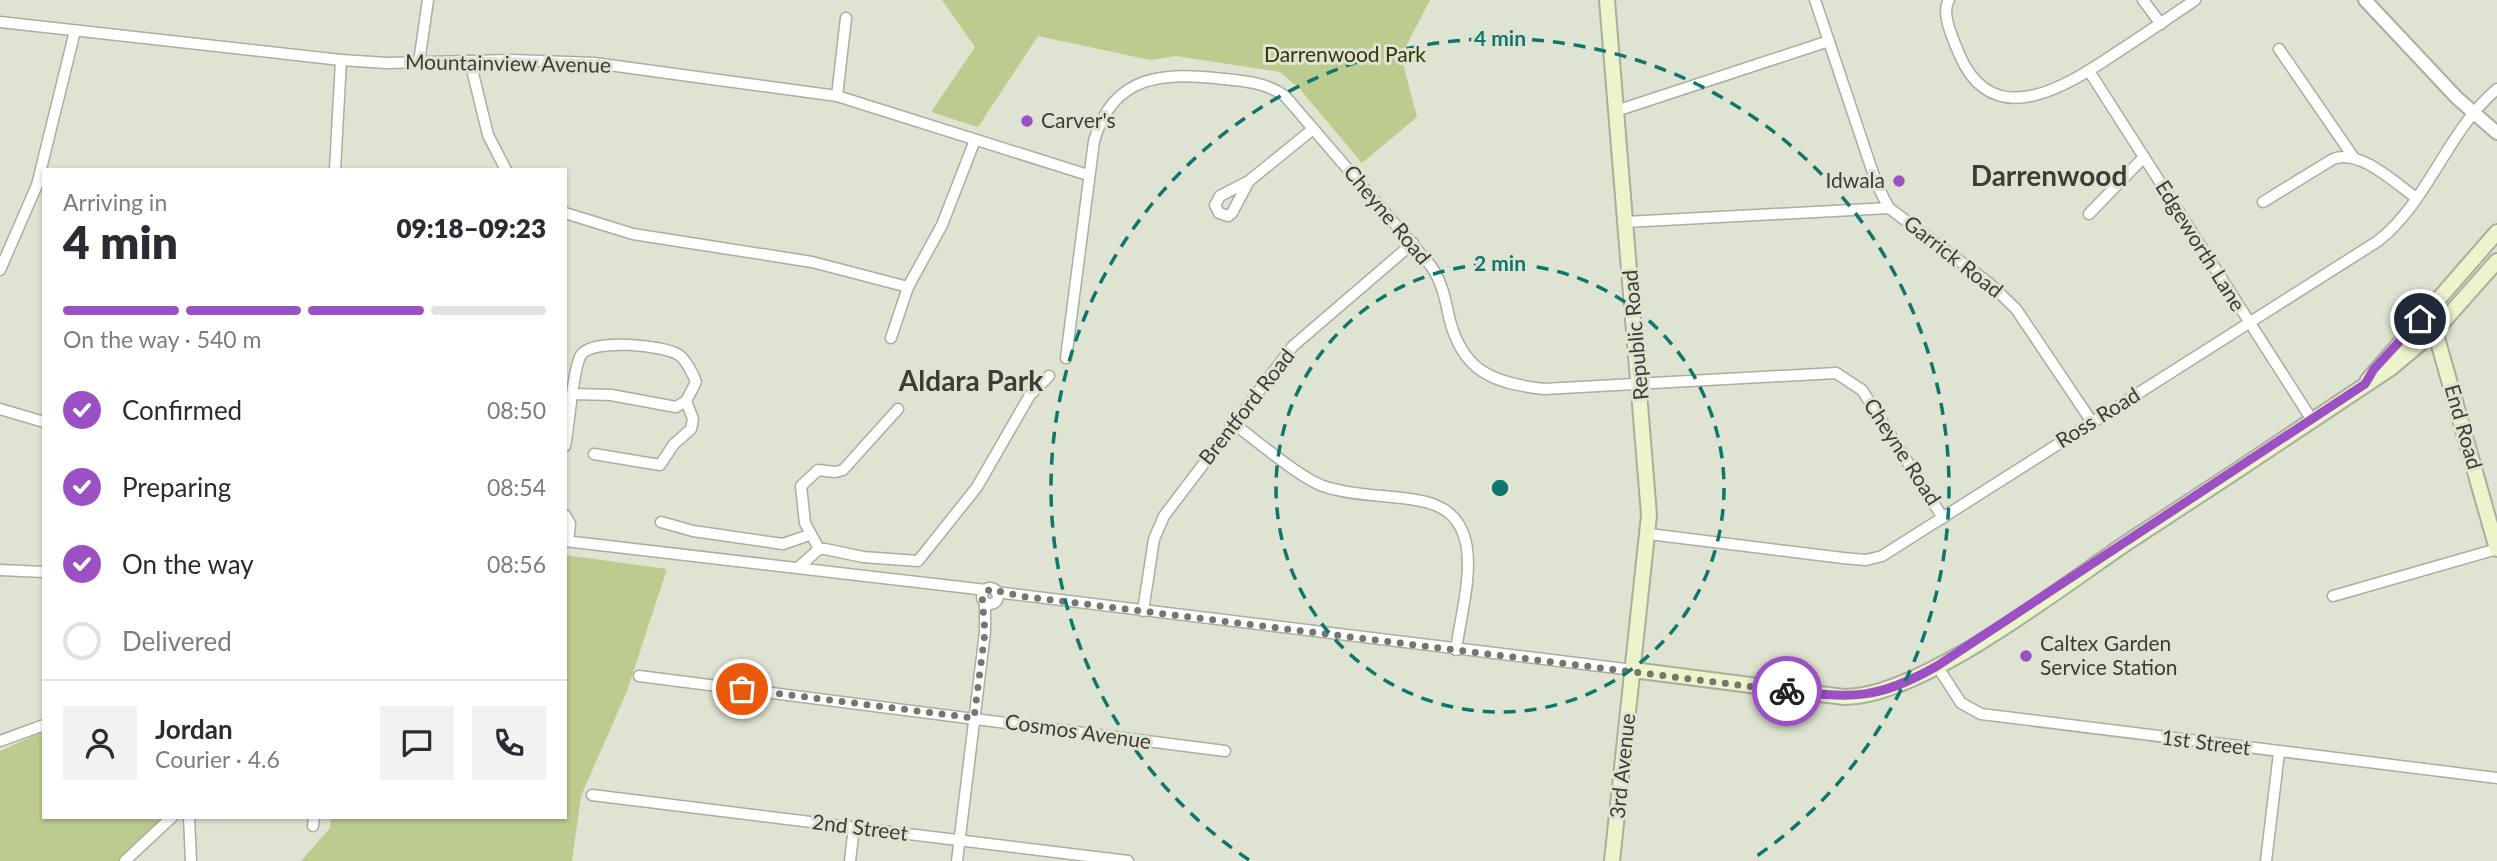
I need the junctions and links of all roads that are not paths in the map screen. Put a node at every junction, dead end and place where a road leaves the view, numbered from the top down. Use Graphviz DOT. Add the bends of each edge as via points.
graph roads {
  1 [pos="428,0"];
  2 [pos="1607,0"];
  3 [pos="1815,0"];
  4 [pos="1949,0"];
  5 [pos="2143,0"];
  6 [pos="2195,0"];
  7 [pos="2365,0"];
  8 [pos="846,18"];
  9 [pos="0,22"];
  10 [pos="2161,24"];
  11 [pos="75,31"];
  12 [pos="1829,41"];
  13 [pos="2279,49"];
  14 [pos="341,60"];
  15 [pos="470,61"];
  16 [pos="419,62"];
  17 [pos="2090,71"];
  18 [pos="2497,89"];
  19 [pos="837,96"];
  20 [pos="1616,111"];
  21 [pos="2473,112"];
  22 [pos="1313,129"];
  23 [pos="2497,133"];
  24 [pos="975,140"];
  25 [pos="2144,157"];
  26 [pos="2354,158"];
  27 [pos="44,168"];
  28 [pos="335,168"];
  29 [pos="505,168"];
  30 [pos="1088,175"];
  31 [pos="1249,181"];
  32 [pos="40,185"];
  33 [pos="2415,197"];
  34 [pos="2263,202"];
  35 [pos="1889,208"];
  36 [pos="567,214"];
  37 [pos="2089,214"];
  38 [pos="1626,222"];
  39 [pos="2497,232"];
  40 [pos="1413,243"];
  41 [pos="2497,261"];
  42 [pos="0,270"];
  43 [pos="908,287"];
  44 [pos="2434,303"];
  45 [pos="2249,323"];
  46 [pos="2435,331"];
  47 [pos="891,338"];
  48 [pos="1066,358"];
  49 [pos="1049,376"];
  50 [pos="1639,383"];
  51 [pos="2365,384"];
  52 [pos="574,394"];
  53 [pos="685,401"];
  54 [pos="0,409"];
  55 [pos="898,410"];
  56 [pos="42,421"];
  57 [pos="2312,421"];
  58 [pos="2092,422"];
  59 [pos="1234,424"];
  60 [pos="567,434"];
  61 [pos="594,454"];
  62 [pos="1943,518"];
  63 [pos="567,519"];
  64 [pos="662,522"];
  65 [pos="1649,534"];
  66 [pos="809,535"];
  67 [pos="567,541"];
  68 [pos="819,549"];
  69 [pos="2497,549"];
  70 [pos="800,566"];
  71 [pos="0,570"];
  72 [pos="42,572"];
  73 [pos="2333,596"];
  74 [pos="990,598"];
  75 [pos="1143,611"];
  76 [pos="1456,650"];
  77 [pos="1937,666"];
  78 [pos="1633,670"];
  79 [pos="639,676"];
  80 [pos="974,718"];
  81 [pos="42,726"];
  82 [pos="0,741"];
  83 [pos="1225,751"];
  84 [pos="2280,753"];
  85 [pos="2497,778"];
  86 [pos="592,795"];
  87 [pos="170,819"];
  88 [pos="189,819"];
  89 [pos="854,827"];
  90 [pos="959,840"];
  91 [pos="125,861"];
  92 [pos="191,861"];
  93 [pos="850,861"];
  94 [pos="957,861"];
  95 [pos="1128,861"];
  96 [pos="1612,861"];
  97 [pos="2266,861"];
  1 -- 16 [label="street"];
  2 -- 20 [label="main road, Republic Road"];
  3 -- 12 [label="street, Garrick Road"];
  4 -- 17 [label="street" via="1945,12 1964,63 1995,93 2007,97 2052,92"];
  5 -- 10 [label="street"];
  6 -- 10 [label="street"];
  7 -- 21 [label="street"];
  8 -- 19 [label="street"];
  9 -- 11 [label="street, Mountainview Avenue"];
  10 -- 17 [label="street"];
  11 -- 14 [label="street, Mountainview Avenue"];
  11 -- 27 [label="street"];
  12 -- 20 [label="street"];
  12 -- 35 [label="street, Garrick Road" via="1877,186"];
  13 -- 26 [label="street"];
  14 -- 16 [label="street, Mountainview Avenue"];
  14 -- 28 [label="street"];
  15 -- 16 [label="street, Mountainview Avenue"];
  15 -- 19 [label="street, Mountainview Avenue" via="622,65"];
  15 -- 29 [label="street" via="491,144"];
  17 -- 25 [label="street, Edgeworth Lane"];
  18 -- 21 [label="street, Ross Road"];
  19 -- 24 [label="street, Mountainview Avenue"];
  20 -- 38 [label="main road, Republic Road"];
  21 -- 23 [label="street"];
  21 -- 33 [label="street, Ross Road"];
  22 -- 30 [label="street, Cheyne Road" via="1285,96 1270,87 1165,75 1127,91 1109,108 1097,129"];
  22 -- 31 [label="street"];
  22 -- 40 [label="street, Cheyne Road"];
  24 -- 30 [label="street, Mountainview Avenue"];
  24 -- 43 [label="street" via="943,225"];
  25 -- 37 [label="street"];
  25 -- 45 [label="street, Edgeworth Lane"];
  26 -- 33 [label="street"];
  26 -- 34 [label="street" via="2333,159"];
  30 -- 48 [label="street, Cheyne Road"];
  32 -- 42 [label="street"];
  33 -- 45 [label="street, Ross Road" via="2378,241"];
  35 -- 38 [label="street"];
  35 -- 58 [label="street, Garrick Road" via="1989,283 2016,309"];
  36 -- 43 [label="street" via="633,234 812,262"];
  38 -- 50 [label="main road, Republic Road"];
  39 -- 44 [label="main road"];
  40 -- 50 [label="street, Cheyne Road" via="1438,276 1458,345 1479,370 1518,386 1544,389"];
  40 -- 59 [label="street, Brentford Road" via="1293,346"];
  41 -- 46 [label="main road"];
  43 -- 47 [label="street"];
  44 -- 46 [label="main road, End Road"];
  44 -- 51 [label="main road"];
  45 -- 57 [label="street, Edgeworth Lane"];
  45 -- 58 [label="street, Ross Road"];
  46 -- 51 [label="main road" via="2404,359"];
  46 -- 69 [label="main road, End Road"];
  49 -- 68 [label="street" via="1030,395 977,487 918,561"];
  50 -- 62 [label="street, Cheyne Road" via="1819,372 1843,376 1862,390"];
  50 -- 65 [label="main road, Republic Road"];
  51 -- 57 [label="main road"];
  52 -- 53 [label="street" via="611,395 671,407"];
  52 -- 53 [label="street" via="584,351 596,345 624,343 681,356 696,382"];
  52 -- 60 [label="street"];
  53 -- 61 [label="street" via="693,419 691,429 660,465"];
  54 -- 56 [label="street"];
  55 -- 66 [label="street" via="843,470 818,470 803,482 799,490"];
  57 -- 77 [label="main road"];
  58 -- 62 [label="street, Ross Road"];
  59 -- 75 [label="street, Brentford Road" via="1155,533"];
  59 -- 76 [label="street" via="1325,487 1429,502 1451,513 1464,531 1469,552"];
  62 -- 65 [label="street, Ross Road" via="1894,550 1867,560"];
  63 -- 67 [label="street"];
  64 -- 66 [label="street" via="783,544"];
  65 -- 78 [label="main road, Republic Road"];
  66 -- 68 [label="street"];
  67 -- 70 [label="street"];
  68 -- 70 [label="street"];
  69 -- 73 [label="street"];
  70 -- 74 [label="street" via="961,589"];
  71 -- 72 [label="street"];
  74 -- 75 [label="street" via="1020,596"];
  74 -- 80 [label="street"];
  75 -- 76 [label="street"];
  76 -- 78 [label="street"];
  77 -- 78 [label="main road" via="1896,687 1851,697"];
  77 -- 84 [label="street, 1st Street" via="1961,703 1981,714"];
  78 -- 96 [label="main road, 3rd Avenue"];
  79 -- 80 [label="street, Cosmos Avenue"];
  80 -- 83 [label="street, Cosmos Avenue"];
  80 -- 90 [label="street"];
  81 -- 82 [label="street"];
  84 -- 85 [label="street, 1st Street"];
  84 -- 97 [label="street"];
  86 -- 89 [label="street, 2nd Street"];
  87 -- 91 [label="street"];
  88 -- 92 [label="street"];
  89 -- 90 [label="street, 2nd Street"];
  89 -- 93 [label="street"];
  90 -- 94 [label="street"];
  90 -- 95 [label="street, 2nd Street"];
}
